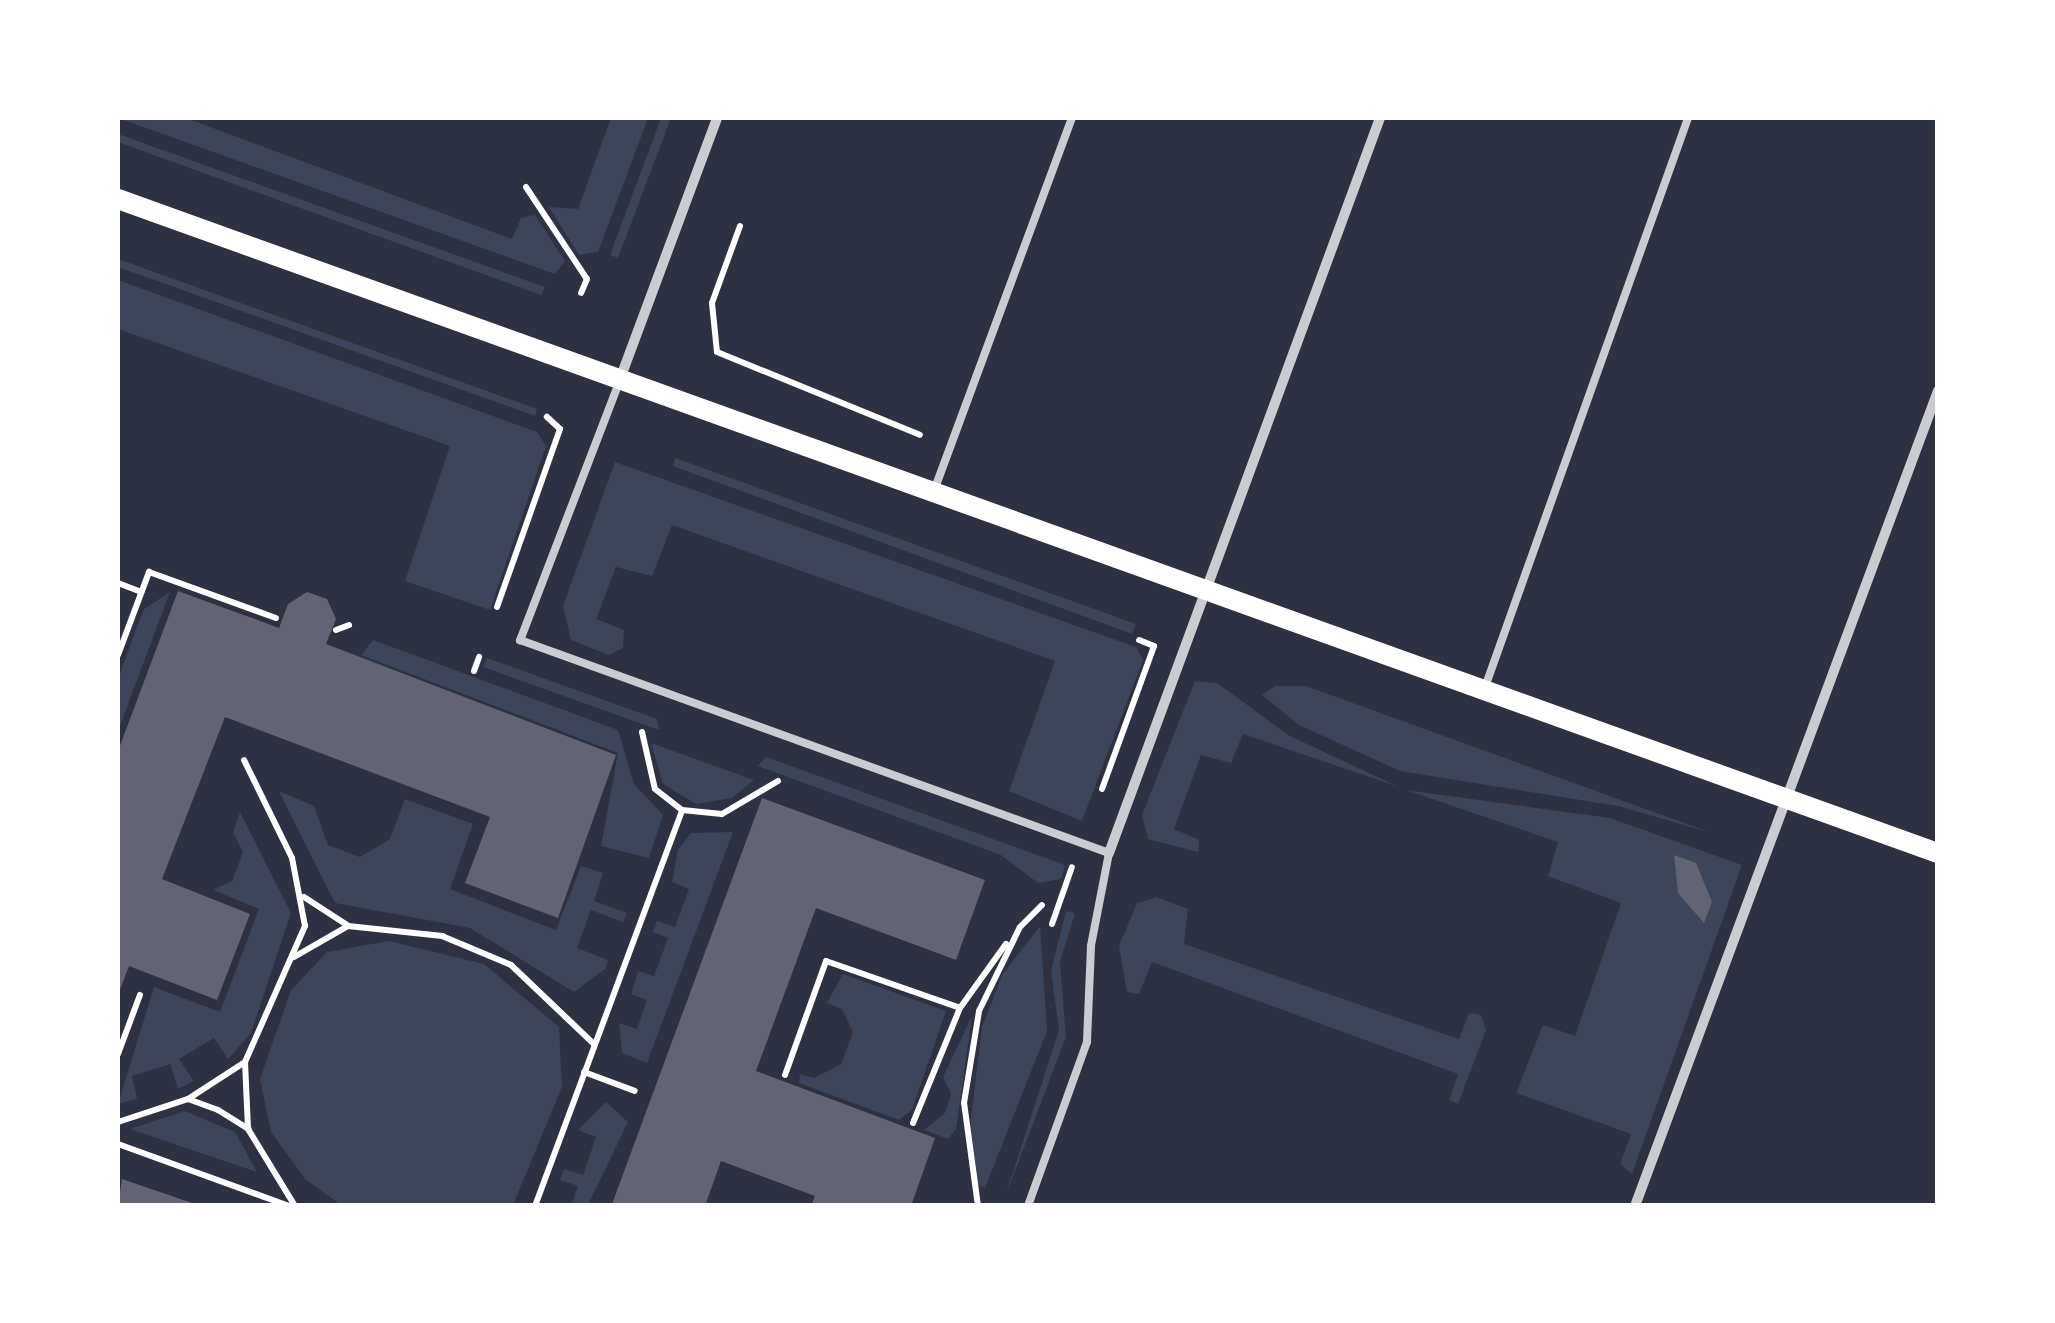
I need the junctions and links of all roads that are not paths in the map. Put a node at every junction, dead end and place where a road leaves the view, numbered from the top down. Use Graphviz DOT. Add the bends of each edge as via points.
graph roads {
  1 [pos="717,118"];
  2 [pos="1072,118"];
  3 [pos="1380,118"];
  4 [pos="1688,118"];
  5 [pos="118,199"];
  6 [pos="620,380"];
  7 [pos="1938,391"];
  8 [pos="933,493"];
  9 [pos="1203,589"];
  10 [pos="1484,690"];
  11 [pos="1784,797"];
  12 [pos="1938,853"];
  13 [pos="1108,854"];
  14 [pos="1028,1206"];
  15 [pos="1634,1206"];
  1 -- 6 [label="street"];
  2 -- 8 [label="lane"];
  3 -- 9 [label="street"];
  4 -- 10 [label="lane"];
  5 -- 6 [label="main road"];
  6 -- 8 [label="main road"];
  6 -- 13 [label="lane" via="520,640"];
  7 -- 11 [label="street"];
  8 -- 9 [label="main road"];
  9 -- 10 [label="main road"];
  9 -- 13 [label="street"];
  10 -- 11 [label="main road"];
  11 -- 12 [label="main road"];
  11 -- 15 [label="street"];
  13 -- 14 [label="lane" via="1090,946 1088,1042"];
}
